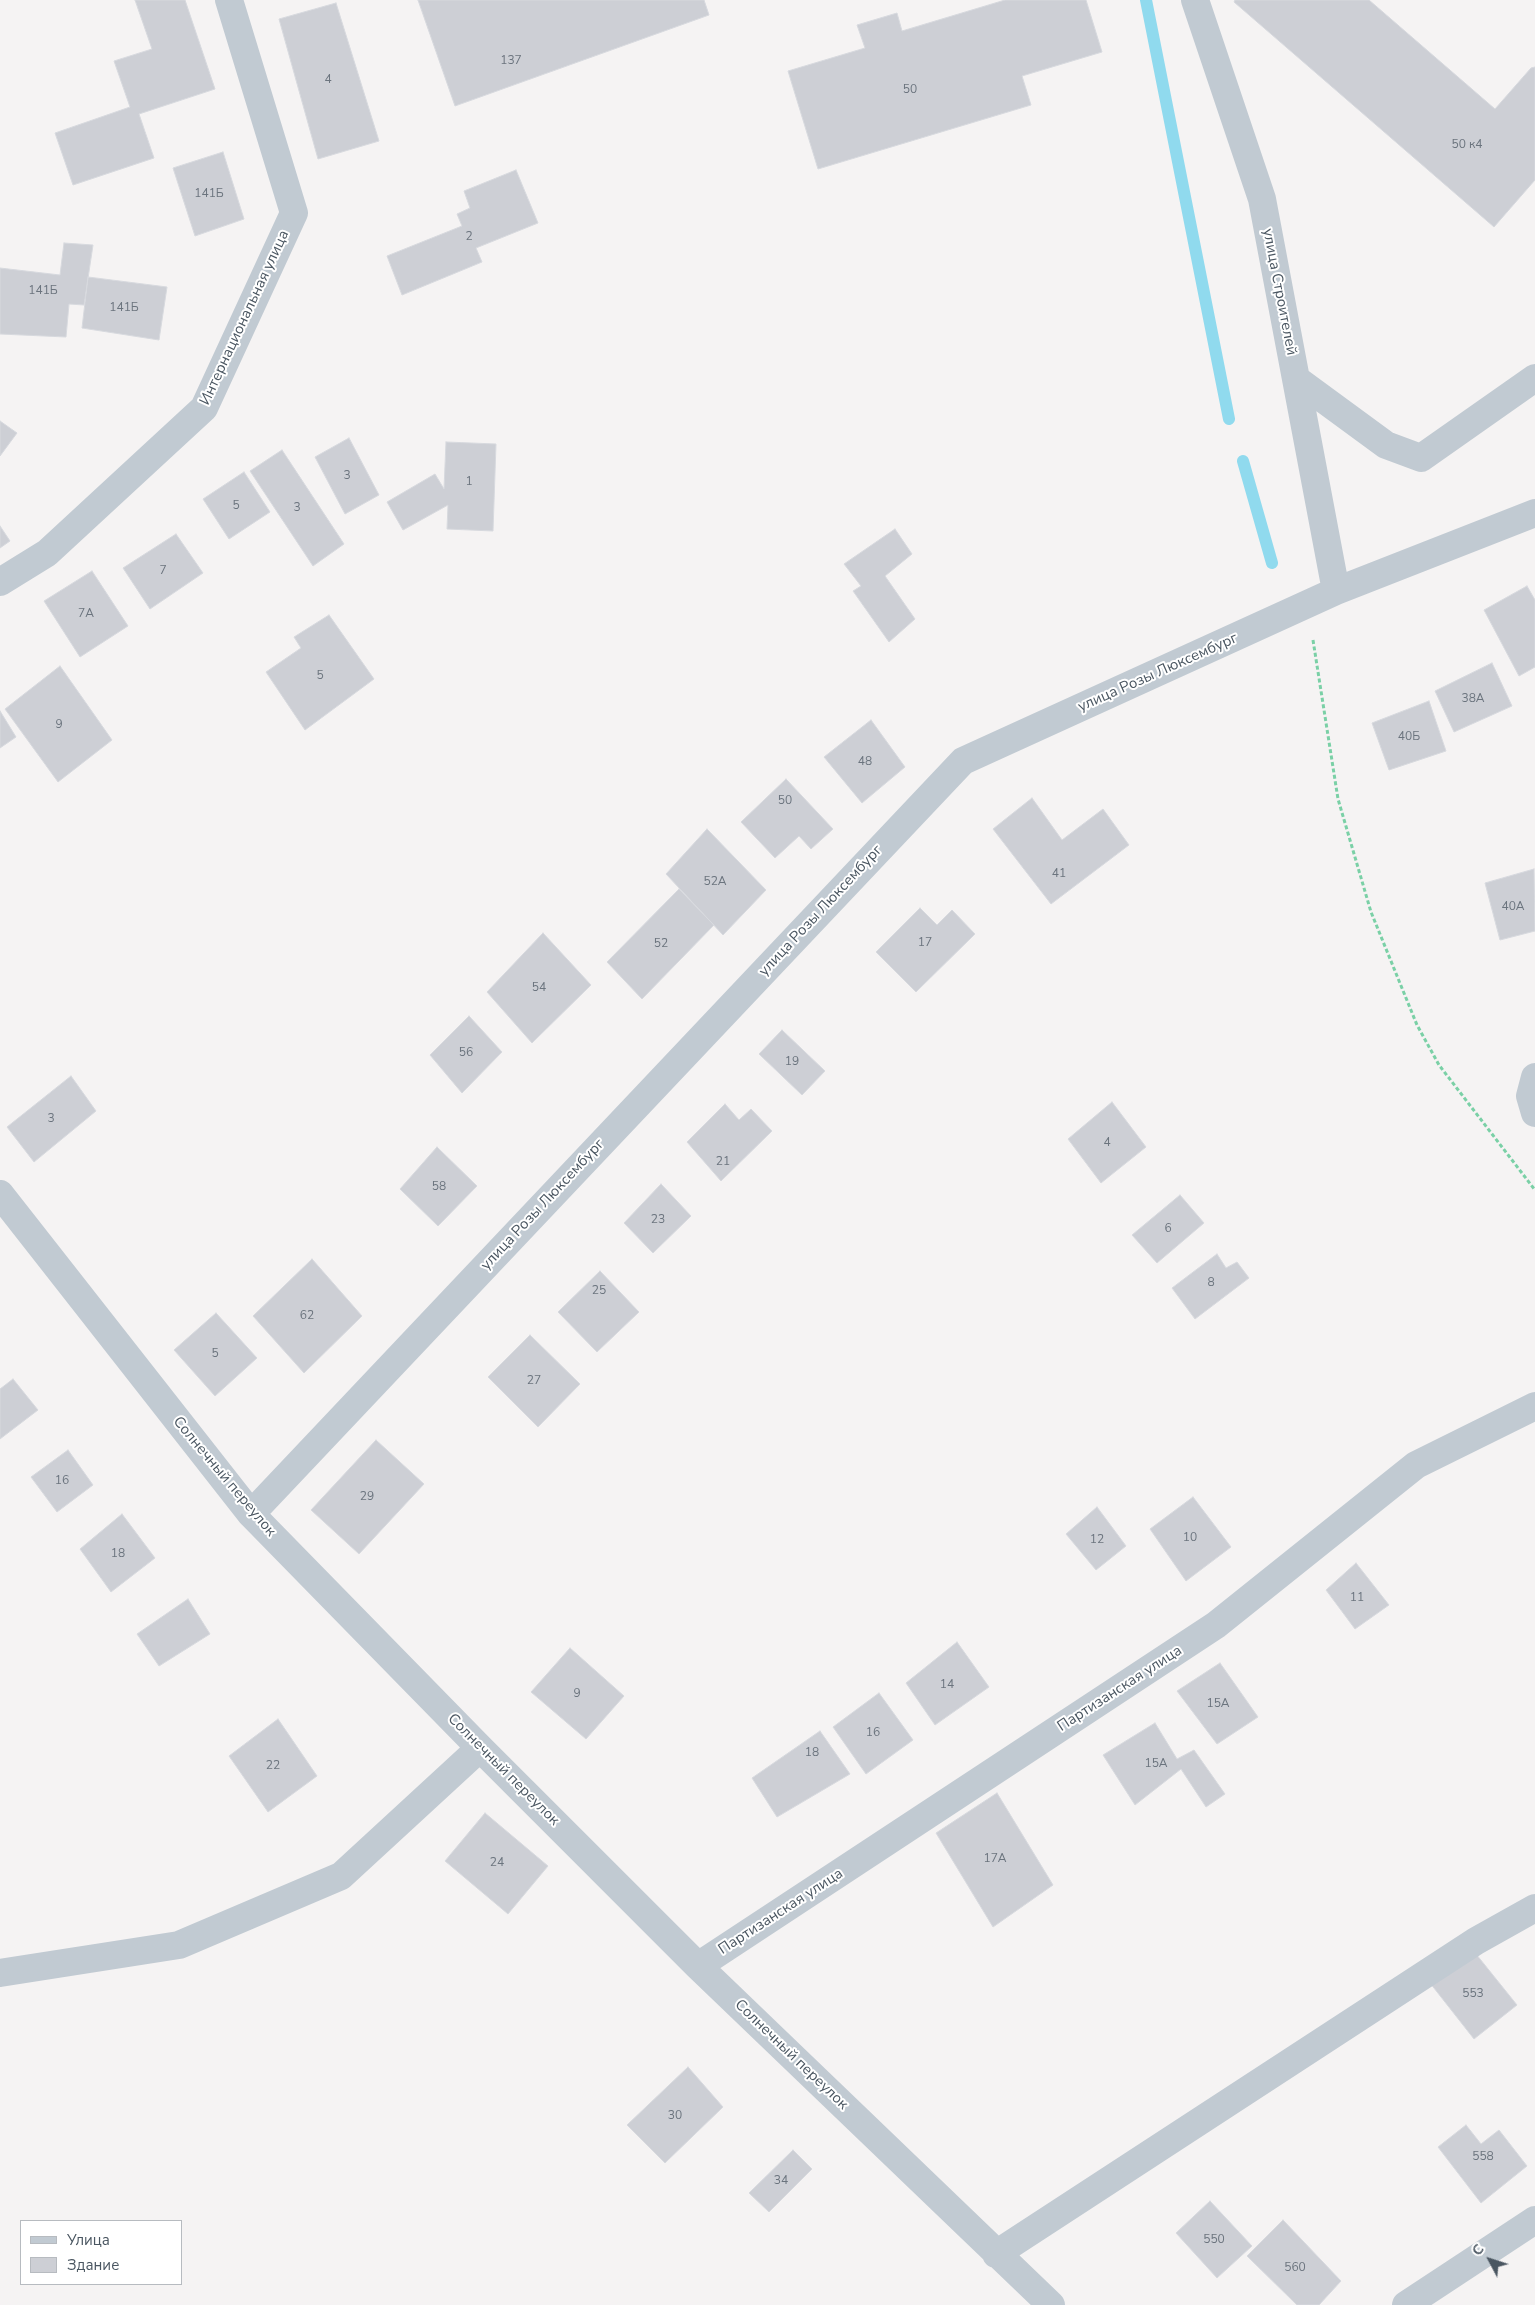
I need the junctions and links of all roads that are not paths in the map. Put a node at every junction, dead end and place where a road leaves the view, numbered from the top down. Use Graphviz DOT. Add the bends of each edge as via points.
graph roads {
  1 [pos="229,0"];
  2 [pos="1196,0"];
  3 [pos="1535,378"];
  4 [pos="1296,379"];
  5 [pos="1535,513"];
  6 [pos="0,582"];
  7 [pos="1336,592"];
  8 [pos="1535,1077"];
  9 [pos="1535,1113"];
  10 [pos="0,1194"];
  11 [pos="1535,1406"];
  12 [pos="251,1514"];
  13 [pos="480,1748"];
  14 [pos="1535,1908"];
  15 [pos="698,1966"];
  16 [pos="0,1973"];
  17 [pos="1535,2220"];
  18 [pos="996,2254"];
  19 [pos="1051,2305"];
  20 [pos="1406,2305"];
  1 -- 6 [label="street, Интернациональная улица" via="294,213 204,408 47,553"];
  2 -- 4 [label="street, улица Строителей" via="1262,199"];
  3 -- 4 [label="street" via="1421,458 1386,444"];
  4 -- 7 [label="street, улица Строителей"];
  5 -- 7 [label="street, улица Розы Люксембург"];
  7 -- 12 [label="street, улица Розы Люксембург" via="963,762"];
  8 -- 9 [label="street" via="1530,1096"];
  10 -- 12 [label="street, Солнечный переулок"];
  11 -- 15 [label="street, Партизанская улица" via="1416,1465 1216,1625"];
  12 -- 13 [label="street, Солнечный переулок"];
  13 -- 15 [label="street, Солнечный переулок"];
  13 -- 16 [label="street" via="340,1876 180,1945"];
  14 -- 18 [label="street" via="1476,1941"];
  15 -- 18 [label="street, Солнечный переулок"];
  17 -- 20 [label="street"];
  18 -- 19 [label="street, Солнечный переулок"];
}
